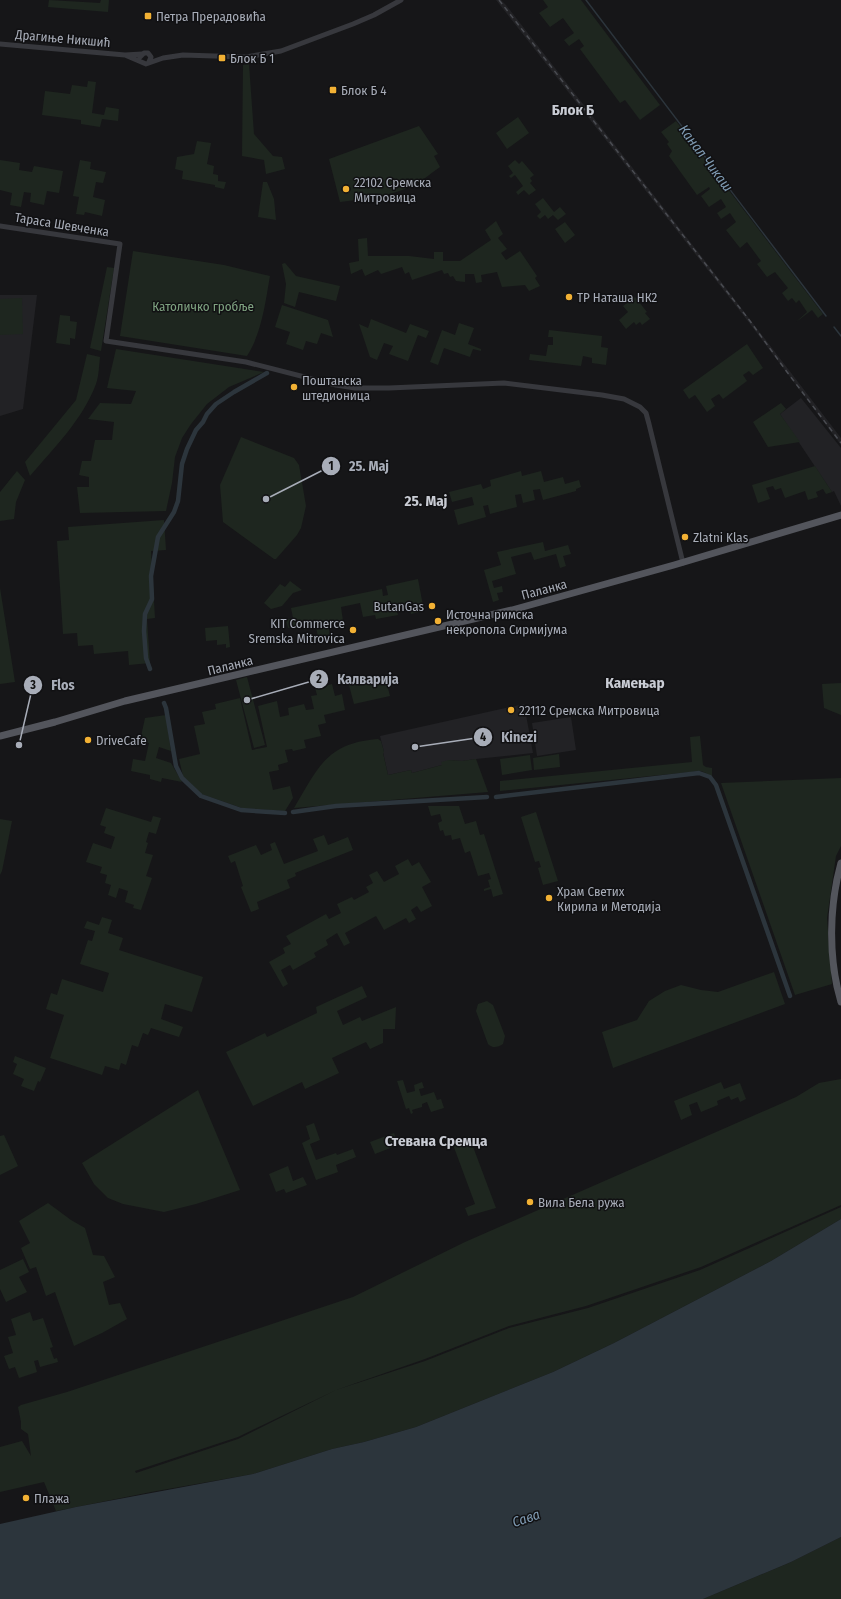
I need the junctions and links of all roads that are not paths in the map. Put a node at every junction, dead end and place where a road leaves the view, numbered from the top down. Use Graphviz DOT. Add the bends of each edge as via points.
graph roads {
  1 [pos="400,0"];
  2 [pos="0,44"];
  3 [pos="142,54"];
  4 [pos="125,55"];
  5 [pos="151,56"];
  6 [pos="171,57"];
  7 [pos="141,61"];
  8 [pos="149,62"];
  9 [pos="0,226"];
  10 [pos="841,515"];
  11 [pos="683,563"];
  12 [pos="0,736"];
  13 [pos="841,863"];
  14 [pos="841,1002"];
  1 -- 6 [label="street" via="353,24 281,50 246,57"];
  2 -- 4 [label="street, Драгиње Никшић"];
  3 -- 4 [label="street, Драгиње Никшић"];
  3 -- 5 [label="street" via="147,53"];
  3 -- 7 [label="street"];
  4 -- 7 [label="street, Драгиње Никшић"];
  5 -- 6 [label="street"];
  5 -- 8 [label="street"];
  6 -- 8 [label="street"];
  7 -- 8 [label="street" via="145,64"];
  9 -- 11 [label="street, Тараса Шевченка" via="120,244 106,341 246,362 356,388 504,383 578,391 632,402 644,410 649,424"];
  10 -- 11 [label="main road, Паланка"];
  11 -- 12 [label="main road, Паланка" via="512,610 125,701"];
  13 -- 14 [label="main road" via="833,922 833,961"];
}
